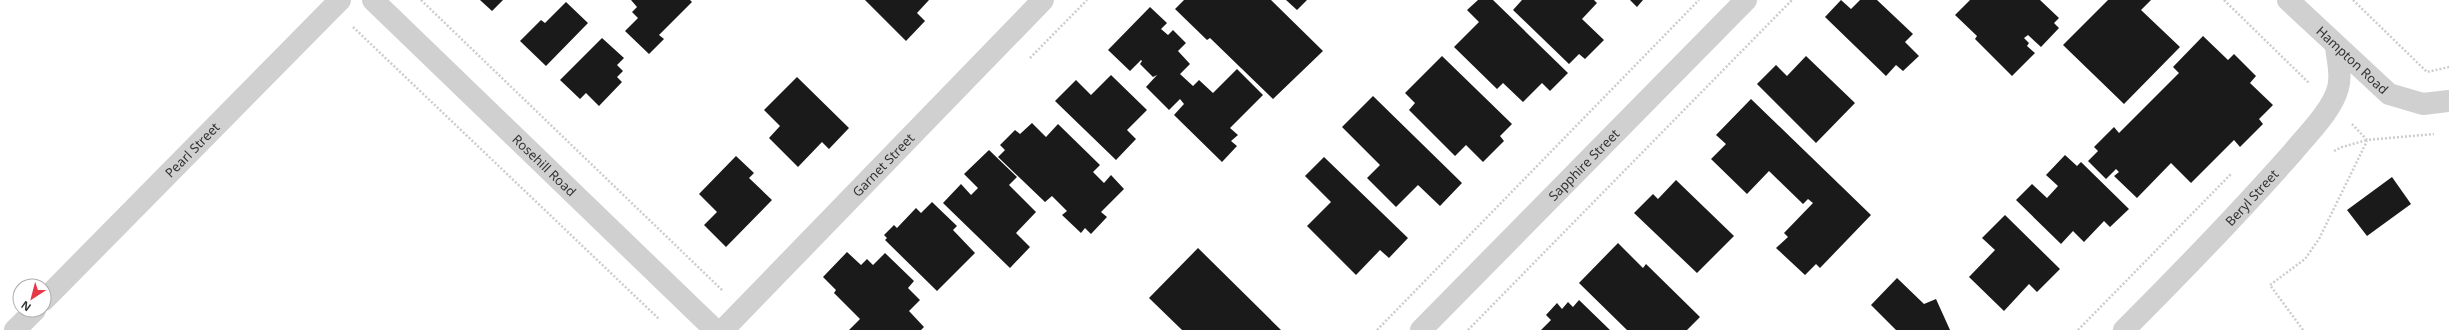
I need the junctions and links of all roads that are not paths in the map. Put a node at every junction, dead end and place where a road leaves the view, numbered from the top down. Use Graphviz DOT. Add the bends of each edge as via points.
graph roads {
  1 [pos="373,0"];
  2 [pos="1043,0"];
  3 [pos="1746,0"];
  4 [pos="2288,0"];
  5 [pos="336,4"];
  6 [pos="2336,46"];
  7 [pos="2449,101"];
  8 [pos="52,292"];
  9 [pos="26,318"];
  10 [pos="15,330"];
  11 [pos="715,330"];
  12 [pos="723,330"];
  13 [pos="1421,330"];
  14 [pos="2124,330"];
  1 -- 11 [label="street, Rosehill Road"];
  2 -- 12 [label="street, Garnet Street"];
  3 -- 13 [label="street, Sapphire Street"];
  4 -- 6 [label="street, Hampton Road"];
  5 -- 8 [label="street, Pearl Street"];
  6 -- 7 [label="street, Hampton Road" via="2389,94 2407,102 2423,104"];
  6 -- 14 [label="street, Beryl Street" via="2340,80 2338,89 2326,109 2268,180"];
  9 -- 10 [label="street"];
}
